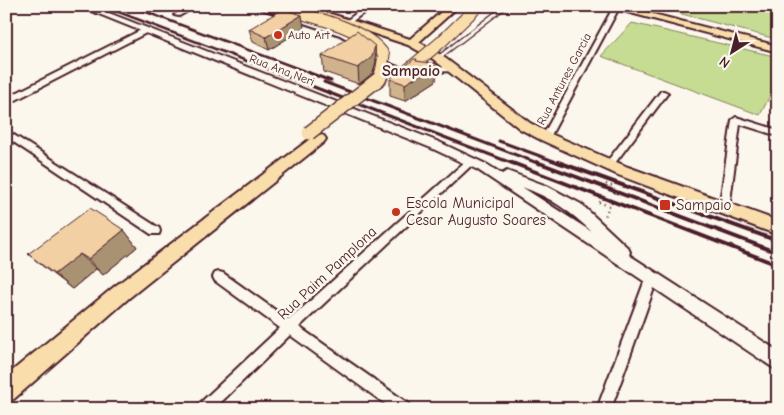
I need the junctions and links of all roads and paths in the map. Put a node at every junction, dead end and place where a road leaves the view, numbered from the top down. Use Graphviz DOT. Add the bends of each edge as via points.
graph roads {
  1 [pos="83,6"];
  2 [pos="194,6"];
  3 [pos="256,6"];
  4 [pos="274,6"];
  5 [pos="295,6"];
  6 [pos="370,6"];
  7 [pos="454,6"];
  8 [pos="465,6"];
  9 [pos="478,6"];
  10 [pos="614,7"];
  11 [pos="503,8"];
  12 [pos="177,15"];
  13 [pos="348,22"];
  14 [pos="146,31"];
  15 [pos="412,43"];
  16 [pos="778,49"];
  17 [pos="438,58"];
  18 [pos="453,69"];
  19 [pos="380,78"];
  20 [pos="664,93"];
  21 [pos="6,102"];
  22 [pos="6,133"];
  23 [pos="778,133"];
  24 [pos="314,136"];
  25 [pos="546,137"];
  26 [pos="476,164"];
  27 [pos="609,165"];
  28 [pos="606,184"];
  29 [pos="612,186"];
  30 [pos="599,202"];
  31 [pos="610,206"];
  32 [pos="724,209"];
  33 [pos="778,228"];
  34 [pos="155,231"];
  35 [pos="648,274"];
  36 [pos="219,277"];
  37 [pos="290,327"];
  38 [pos="778,362"];
  39 [pos="6,391"];
  40 [pos="204,409"];
  41 [pos="404,409"];
  42 [pos="604,409"];
  1 -- 14 [label="main road, Rua Ana Neri"];
  2 -- 12 [label="street"];
  3 -- 18 [label="street" via="350,37 388,67 402,71"];
  4 -- 19 [label="main road, bridge" via="370,38 384,54"];
  5 -- 13 [label="main road"];
  6 -- 13 [label="street"];
  7 -- 15 [label="main road"];
  8 -- 19 [label="main road"];
  9 -- 24 [label="main road, bridge" via="419,62"];
  10 -- 16 [label="main road"];
  10 -- 25 [label="street, Rua Antunes Garcia"];
  11 -- 17 [label="lane"];
  13 -- 15 [label="main road"];
  14 -- 21 [label="street"];
  14 -- 26 [label="main road, Rua Ana Neri"];
  15 -- 17 [label="main road"];
  17 -- 18 [label="main road"];
  18 -- 25 [label="main road" via="525,126"];
  19 -- 24 [label="main road, bridge"];
  20 -- 27 [label="street"];
  22 -- 34 [label="street"];
  23 -- 32 [label="street" via="736,120"];
  24 -- 39 [label="main road" via="251,192 122,292"];
  25 -- 27 [label="main road"];
  26 -- 35 [label="main road, Rua Ana Neri"];
  26 -- 37 [label="street, Rua Paim Pamplona"];
  27 -- 32 [label="main road"];
  28 -- 29 [label="path"];
  30 -- 31 [label="path"];
  32 -- 33 [label="main road"];
  35 -- 38 [label="main road, Rua Ana Neri"];
  35 -- 42 [label="street"];
  36 -- 37 [label="street"];
  37 -- 40 [label="street, Rua Paim Pamplona"];
  37 -- 41 [label="street"];
}
